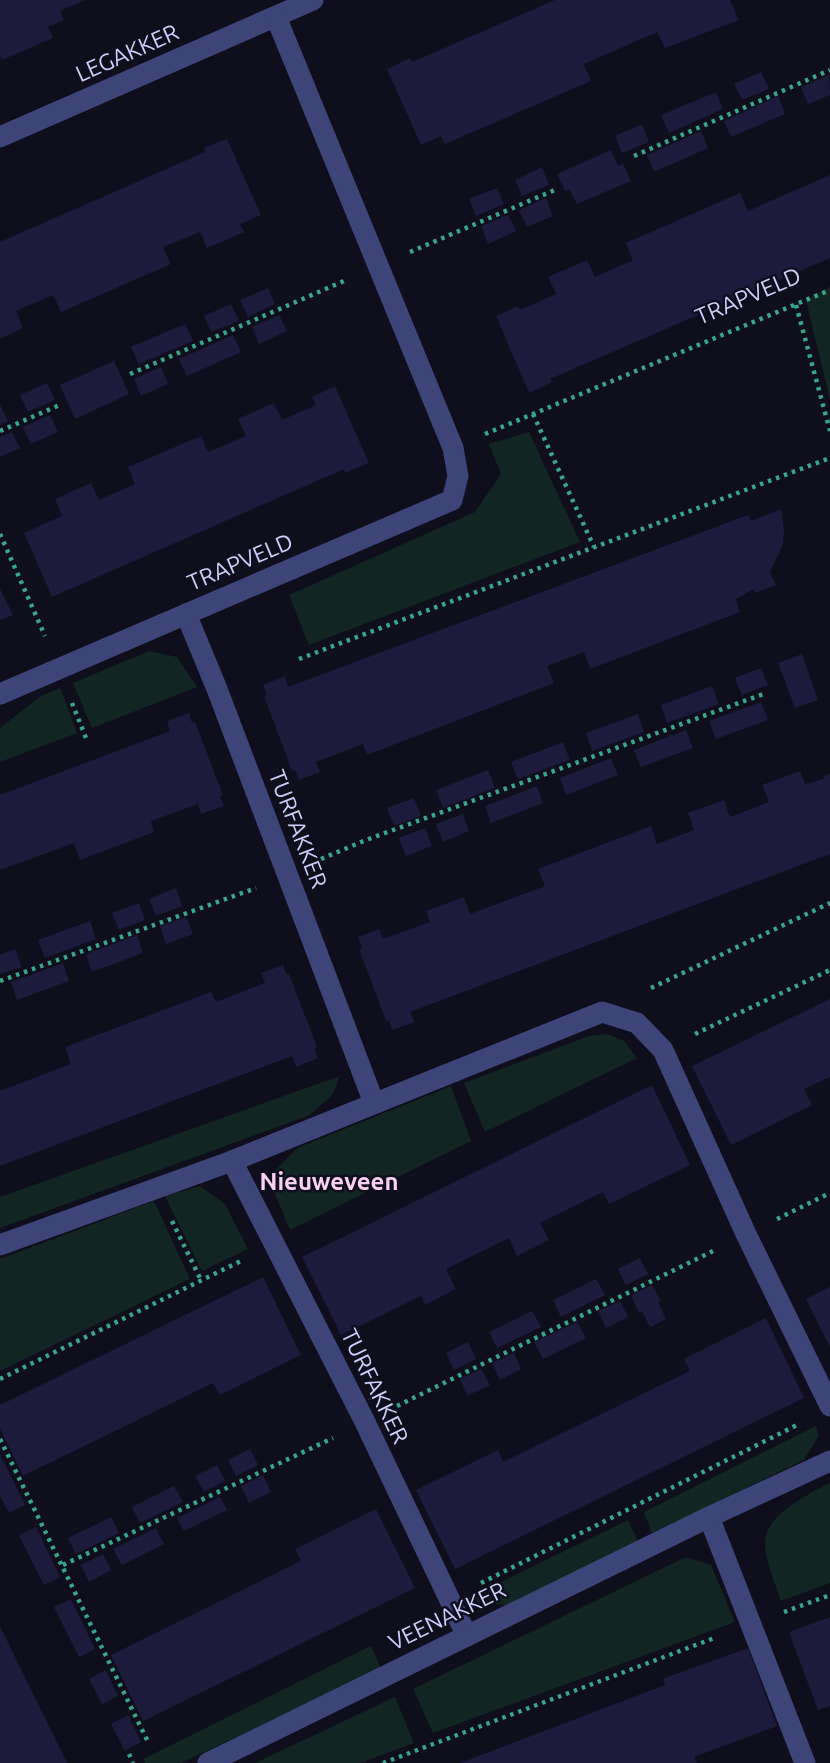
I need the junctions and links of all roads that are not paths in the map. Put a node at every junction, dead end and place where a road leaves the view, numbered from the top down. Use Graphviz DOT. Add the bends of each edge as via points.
graph roads {
  1 [pos="313,0"];
  2 [pos="276,17"];
  3 [pos="0,137"];
  4 [pos="186,614"];
  5 [pos="0,694"];
  6 [pos="374,1103"];
  7 [pos="232,1161"];
  8 [pos="0,1245"];
  9 [pos="830,1406"];
  10 [pos="830,1461"];
  11 [pos="709,1517"];
  12 [pos="467,1636"];
  13 [pos="208,1763"];
  14 [pos="805,1763"];
  1 -- 2 [label="street, LEGAKKER"];
  2 -- 3 [label="street, LEGAKKER"];
  2 -- 4 [label="street, TRAPVELD" via="453,448 458,476 452,500"];
  4 -- 5 [label="street, TRAPVELD"];
  4 -- 6 [label="street, TURFAKKER"];
  6 -- 7 [label="street"];
  6 -- 9 [label="street" via="602,1012 637,1023 663,1050"];
  7 -- 8 [label="street"];
  7 -- 12 [label="street, TURFAKKER"];
  10 -- 11 [label="street, VEENAKKER"];
  11 -- 12 [label="street, VEENAKKER"];
  11 -- 14 [label="street"];
  12 -- 13 [label="street, VEENAKKER"];
}
